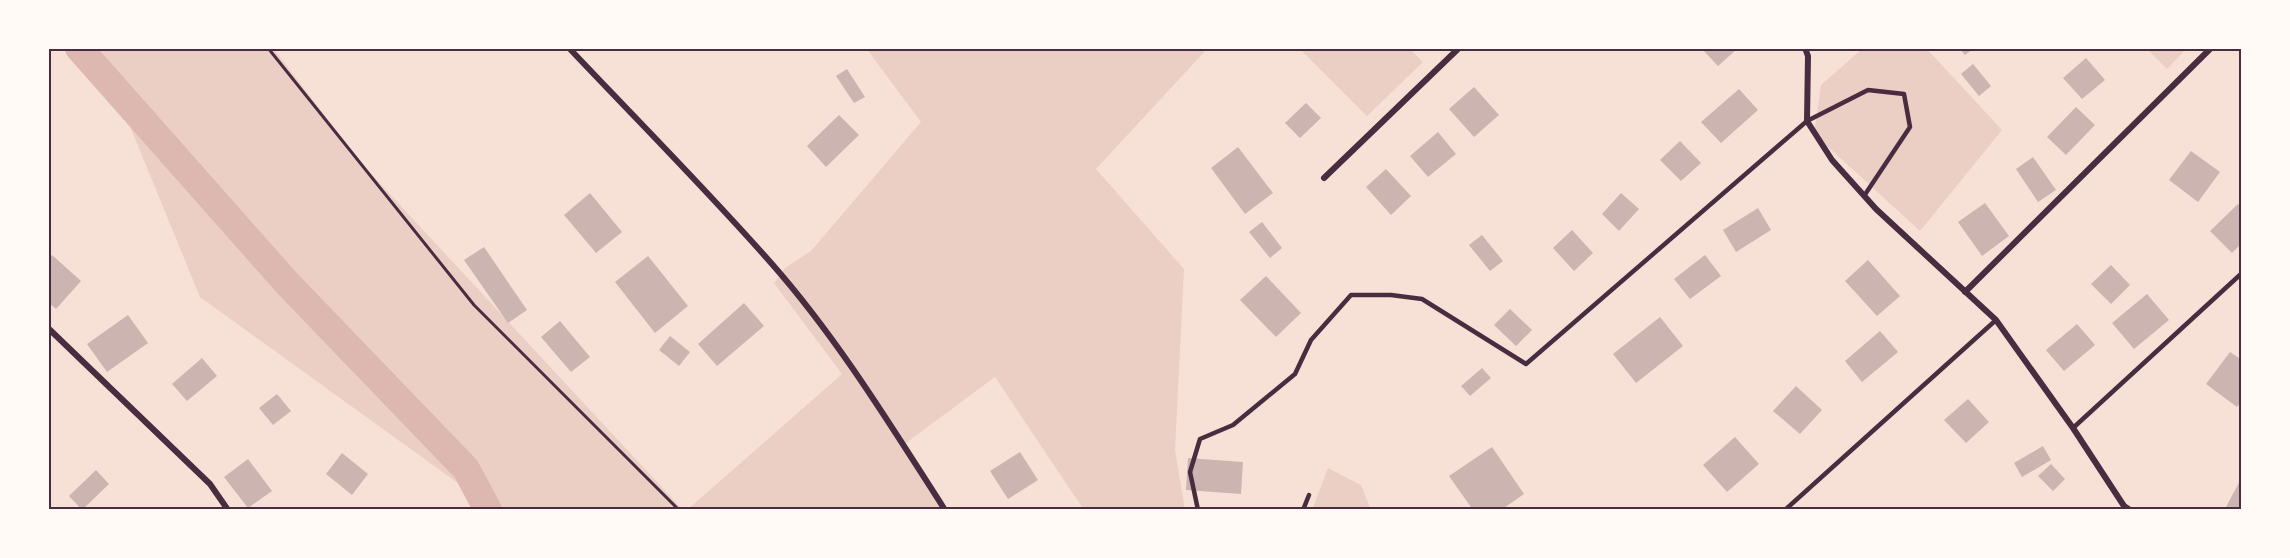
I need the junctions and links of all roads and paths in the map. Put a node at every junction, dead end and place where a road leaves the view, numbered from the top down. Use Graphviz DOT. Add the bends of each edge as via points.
graph roads {
  1 [pos="268,48"];
  2 [pos="569,48"];
  3 [pos="1459,48"];
  4 [pos="1804,48"];
  5 [pos="2211,48"];
  6 [pos="1807,121"];
  7 [pos="1324,178"];
  8 [pos="1864,196"];
  9 [pos="2242,273"];
  10 [pos="1965,292"];
  11 [pos="1996,320"];
  12 [pos="48,328"];
  13 [pos="2073,428"];
  14 [pos="1309,495"];
  15 [pos="228,510"];
  16 [pos="680,510"];
  17 [pos="945,510"];
  18 [pos="1198,510"];
  19 [pos="1303,510"];
  20 [pos="1785,510"];
  21 [pos="2130,510"];
  1 -- 16 [label="path" via="474,305"];
  2 -- 17 [label="street" via="772,265 826,331"];
  3 -- 7 [label="street"];
  4 -- 6 [label="street" via="1808,56"];
  5 -- 10 [label="street"];
  6 -- 8 [label="street" via="1832,160"];
  6 -- 8 [label="lane" via="1868,90 1904,94 1910,127"];
  6 -- 18 [label="lane" via="1526,364 1422,299 1351,295 1311,339 1295,374 1233,425 1200,439 1190,472"];
  8 -- 10 [label="street"];
  9 -- 13 [label="lane"];
  10 -- 11 [label="street"];
  11 -- 13 [label="street"];
  11 -- 20 [label="lane"];
  12 -- 15 [label="street" via="210,484"];
  13 -- 21 [label="street"];
  14 -- 19 [label="lane"];
}
